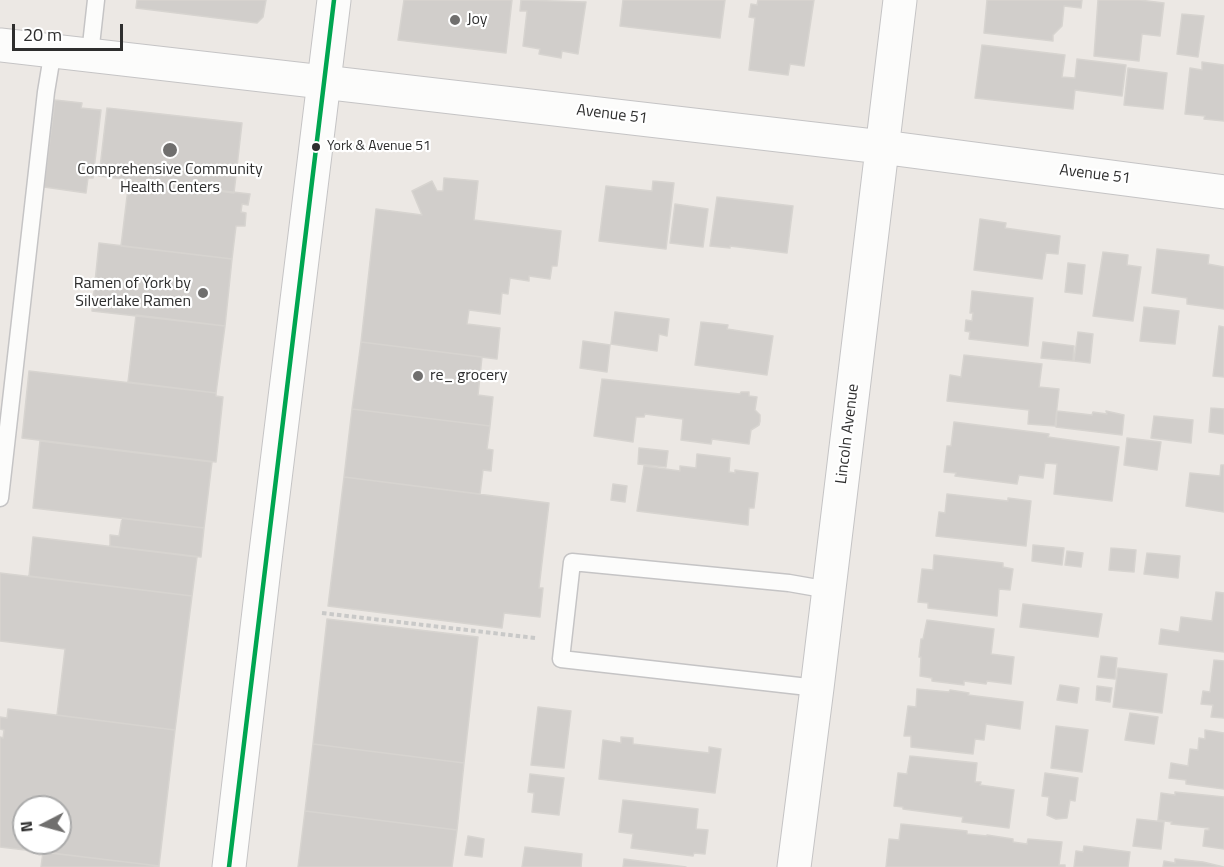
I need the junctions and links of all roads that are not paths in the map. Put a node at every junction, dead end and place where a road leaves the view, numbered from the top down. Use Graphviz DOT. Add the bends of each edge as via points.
graph roads {
  1 [pos="96,0"];
  2 [pos="334,0"];
  3 [pos="900,0"];
  4 [pos="0,45"];
  5 [pos="53,50"];
  6 [pos="90,54"];
  7 [pos="323,82"];
  8 [pos="882,147"];
  9 [pos="1224,192"];
  10 [pos="0,498"];
  11 [pos="829,590"];
  12 [pos="817,688"];
  13 [pos="229,867"];
  14 [pos="794,867"];
  1 -- 6 [label="lane"];
  2 -- 7 [label="street"];
  3 -- 8 [label="street, Lincoln Avenue"];
  4 -- 5 [label="street, Avenue 51"];
  5 -- 6 [label="street, Avenue 51"];
  5 -- 10 [label="lane"];
  6 -- 7 [label="street, Avenue 51"];
  7 -- 8 [label="street, Avenue 51"];
  7 -- 13 [label="street"];
  8 -- 9 [label="street, Avenue 51"];
  8 -- 11 [label="street, Lincoln Avenue"];
  11 -- 12 [label="street, Lincoln Avenue"];
  11 -- 12 [label="lane" via="572,562 561,659"];
  12 -- 14 [label="street, Lincoln Avenue"];
}
